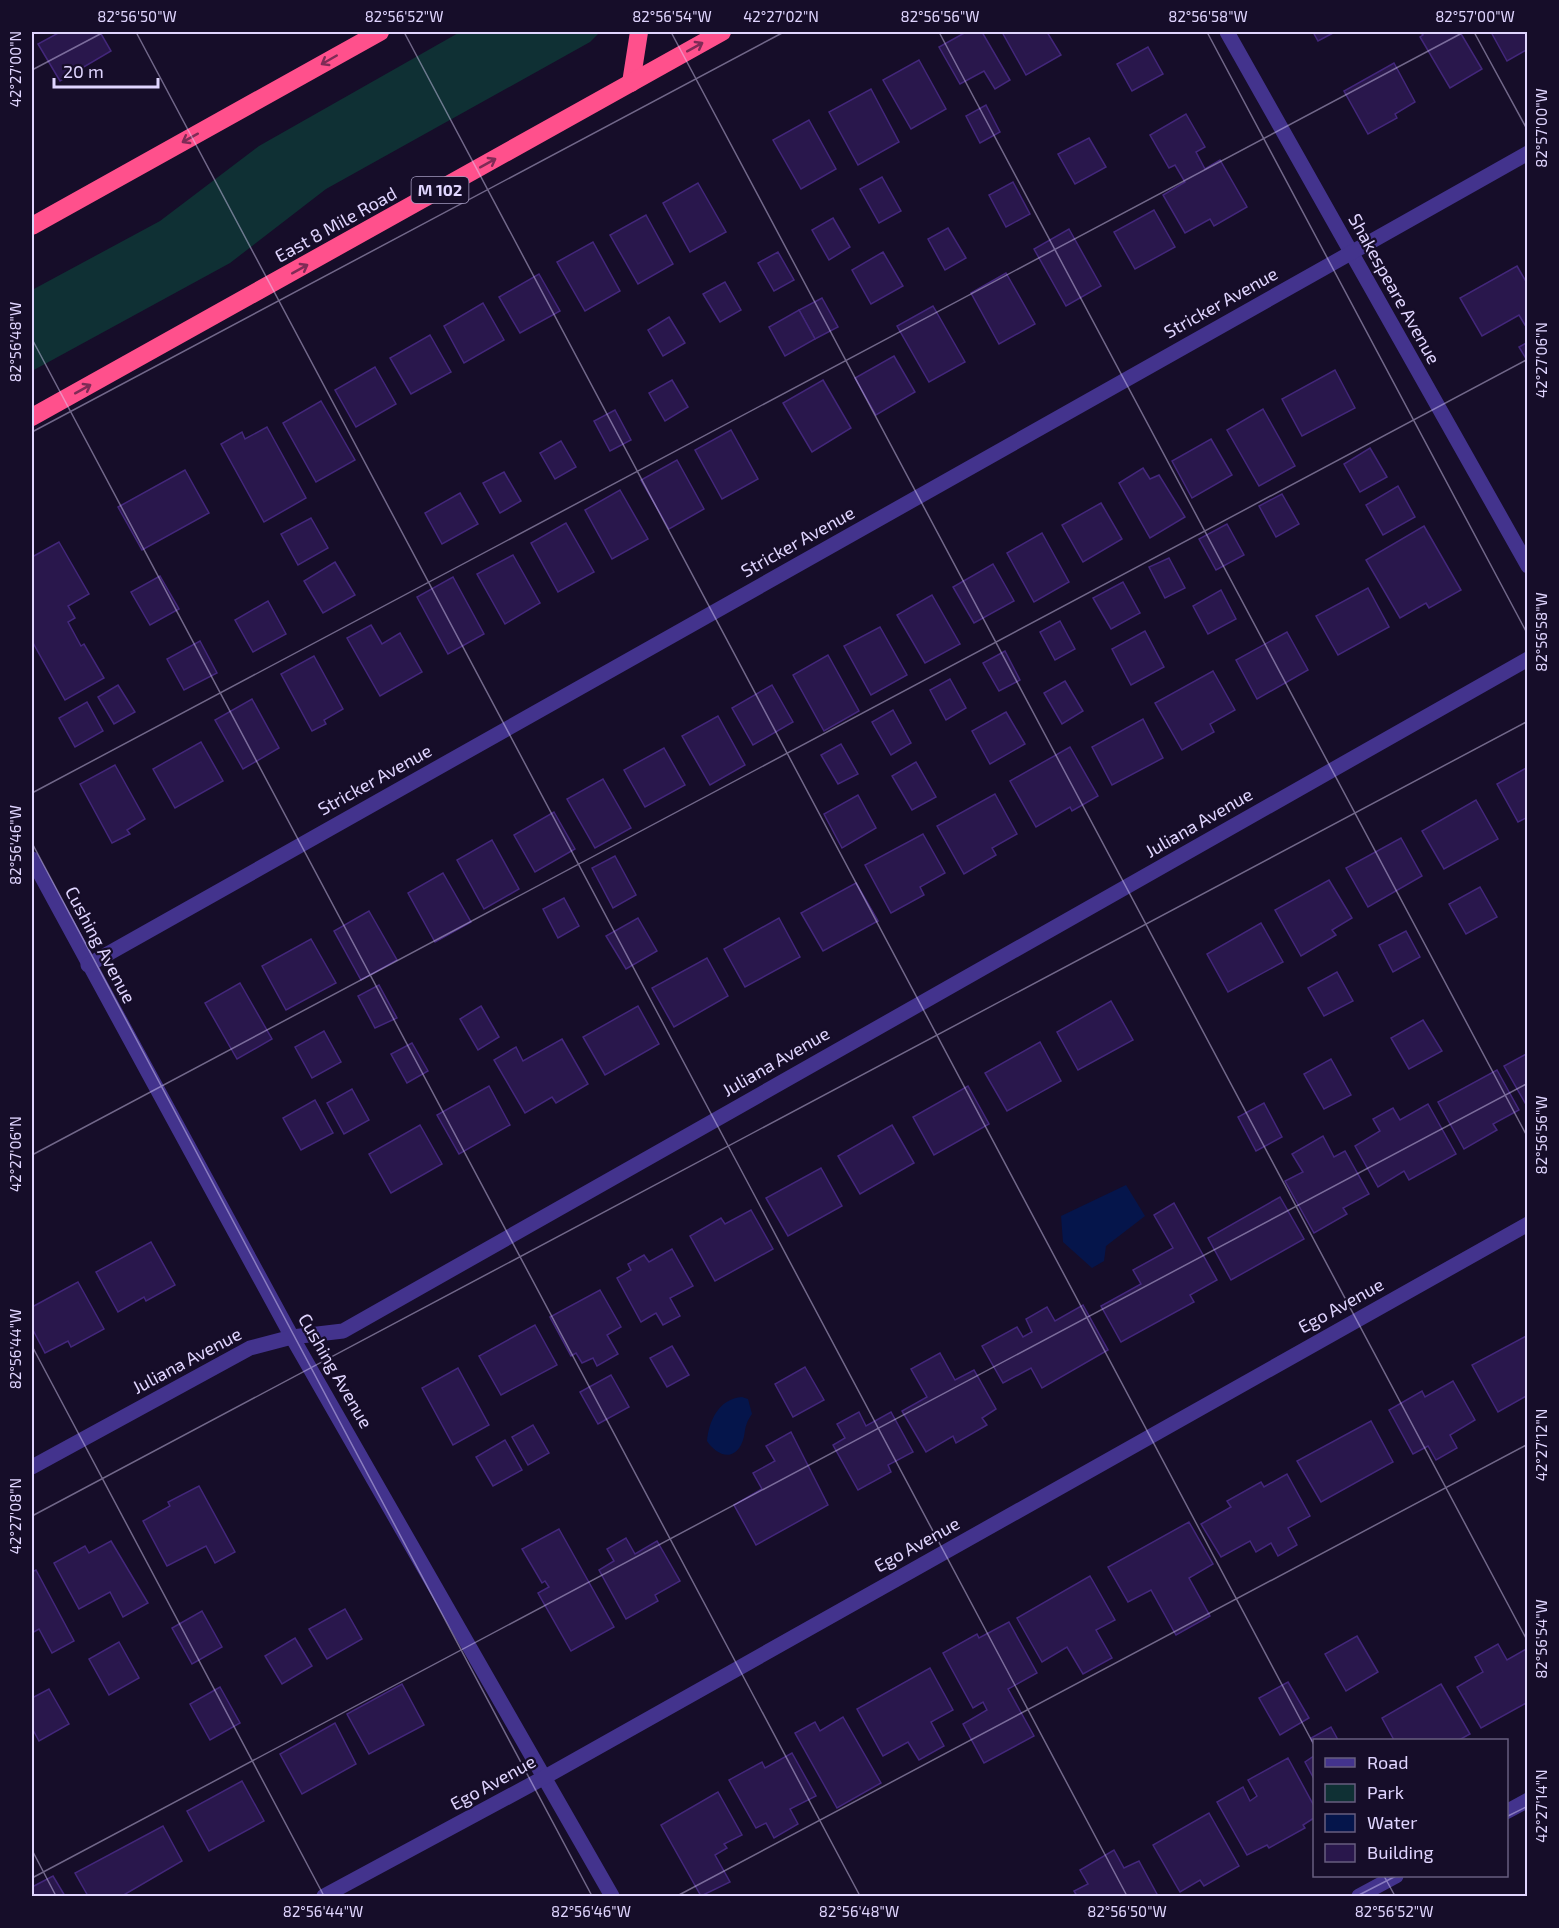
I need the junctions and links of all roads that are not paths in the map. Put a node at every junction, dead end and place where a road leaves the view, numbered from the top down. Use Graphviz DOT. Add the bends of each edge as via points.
graph roads {
  1 [pos="380,32"];
  2 [pos="639,32"];
  3 [pos="722,32"];
  4 [pos="1227,32"];
  5 [pos="631,83"];
  6 [pos="1527,153"];
  7 [pos="32,226"];
  8 [pos="1351,253"];
  9 [pos="32,417"];
  10 [pos="1527,566"];
  11 [pos="1527,659"];
  12 [pos="32,859"];
  13 [pos="36,879"];
  14 [pos="88,965"];
  15 [pos="1527,1224"];
  16 [pos="292,1337"];
  17 [pos="32,1467"];
  18 [pos="545,1777"];
  19 [pos="1527,1800"];
  20 [pos="1508,1811"];
  21 [pos="1392,1877"];
  22 [pos="324,1896"];
  23 [pos="612,1896"];
  24 [pos="1359,1896"];
  1 -- 7 [label="highway, one-way"];
  2 -- 5 [label="highway"];
  5 -- 3 [label="highway, East 8 Mile Road / M 102, one-way"];
  4 -- 8 [label="street, Shakespeare Avenue"];
  9 -- 5 [label="highway, East 8 Mile Road / M 102, one-way"];
  6 -- 8 [label="street, Stricker Avenue"];
  8 -- 10 [label="street, Shakespeare Avenue"];
  8 -- 14 [label="street, Stricker Avenue"];
  11 -- 16 [label="street, Juliana Avenue" via="343,1331"];
  12 -- 13 [label="street, Cushing Avenue"];
  13 -- 14 [label="street, Cushing Avenue"];
  14 -- 16 [label="street, Cushing Avenue"];
  15 -- 18 [label="street, Ego Avenue"];
  16 -- 17 [label="street, Juliana Avenue" via="250,1348"];
  16 -- 18 [label="street, Cushing Avenue"];
  18 -- 22 [label="street, Ego Avenue"];
  18 -- 23 [label="street, Cushing Avenue"];
  19 -- 20 [label="street"];
  21 -- 24 [label="street"];
}
